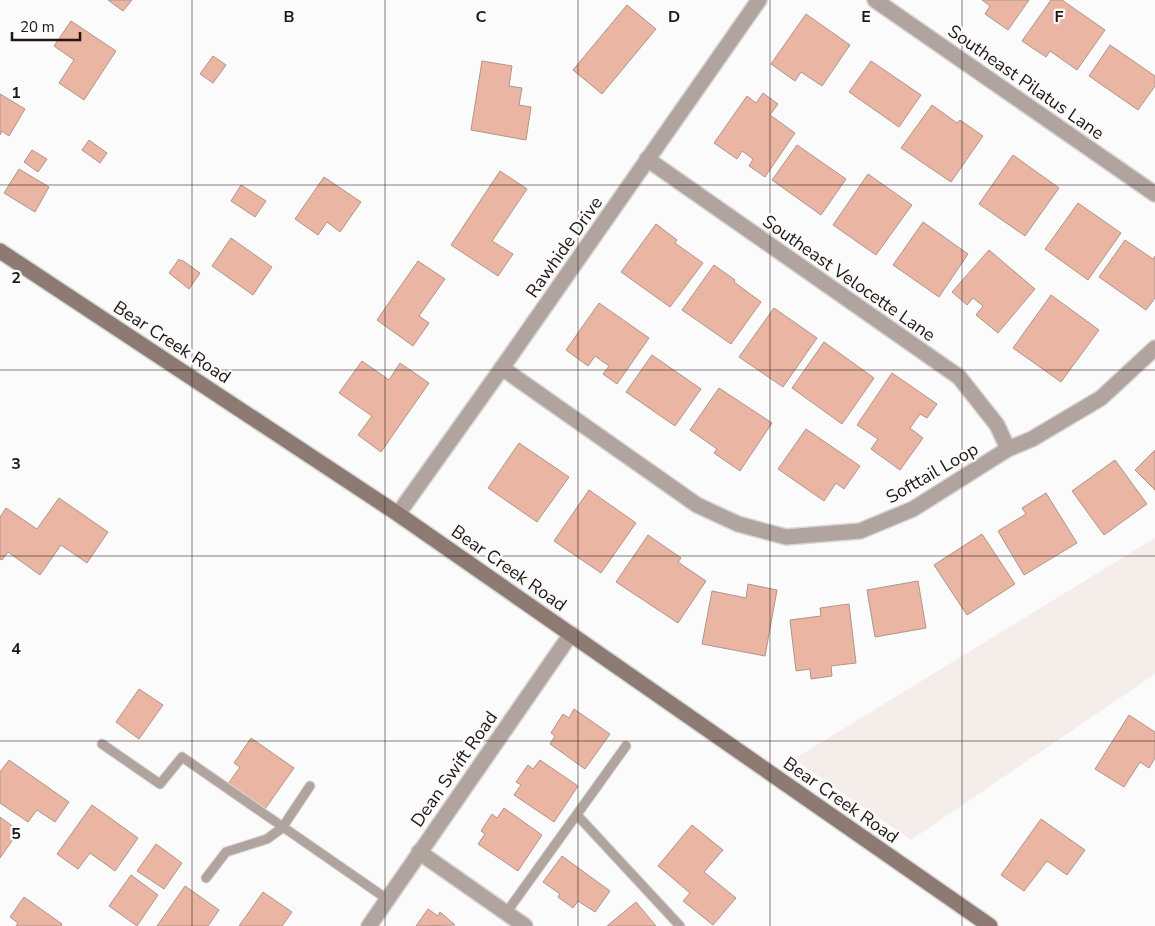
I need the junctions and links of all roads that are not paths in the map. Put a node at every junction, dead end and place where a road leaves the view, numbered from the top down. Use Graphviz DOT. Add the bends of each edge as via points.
graph roads {
  1 [pos="759,0"];
  2 [pos="875,0"];
  3 [pos="647,159"];
  4 [pos="1155,194"];
  5 [pos="0,251"];
  6 [pos="1155,348"];
  7 [pos="502,368"];
  8 [pos="1008,449"];
  9 [pos="398,514"];
  10 [pos="571,634"];
  11 [pos="102,744"];
  12 [pos="626,746"];
  13 [pos="310,786"];
  14 [pos="577,815"];
  15 [pos="282,828"];
  16 [pos="419,852"];
  17 [pos="206,878"];
  18 [pos="387,899"];
  19 [pos="506,913"];
  20 [pos="369,926"];
  21 [pos="525,926"];
  22 [pos="680,926"];
  23 [pos="990,926"];
  1 -- 3 [label="street, Rawhide Drive"];
  2 -- 4 [label="street, Southeast Pilatus Lane"];
  3 -- 7 [label="street, Rawhide Drive"];
  3 -- 8 [label="street, Southeast Velocette Lane" via="959,377 997,425"];
  5 -- 9 [label="street, Bear Creek Road"];
  6 -- 8 [label="street, Softtail Loop" via="1101,398 1032,439"];
  7 -- 8 [label="street, Softtail Loop" via="697,505 738,524 786,537 860,531 913,509"];
  7 -- 9 [label="street, Rawhide Drive"];
  9 -- 10 [label="street, Bear Creek Road"];
  10 -- 16 [label="street, Dean Swift Road"];
  10 -- 23 [label="street, Bear Creek Road"];
  11 -- 15 [label="lane" via="160,784 182,757"];
  12 -- 14 [label="lane"];
  13 -- 15 [label="lane"];
  14 -- 19 [label="lane"];
  14 -- 22 [label="lane"];
  15 -- 17 [label="lane" via="267,839 226,852"];
  15 -- 18 [label="lane"];
  16 -- 18 [label="street, Dean Swift Road"];
  16 -- 19 [label="street"];
  18 -- 20 [label="street, Dean Swift Road"];
  19 -- 21 [label="street"];
}
